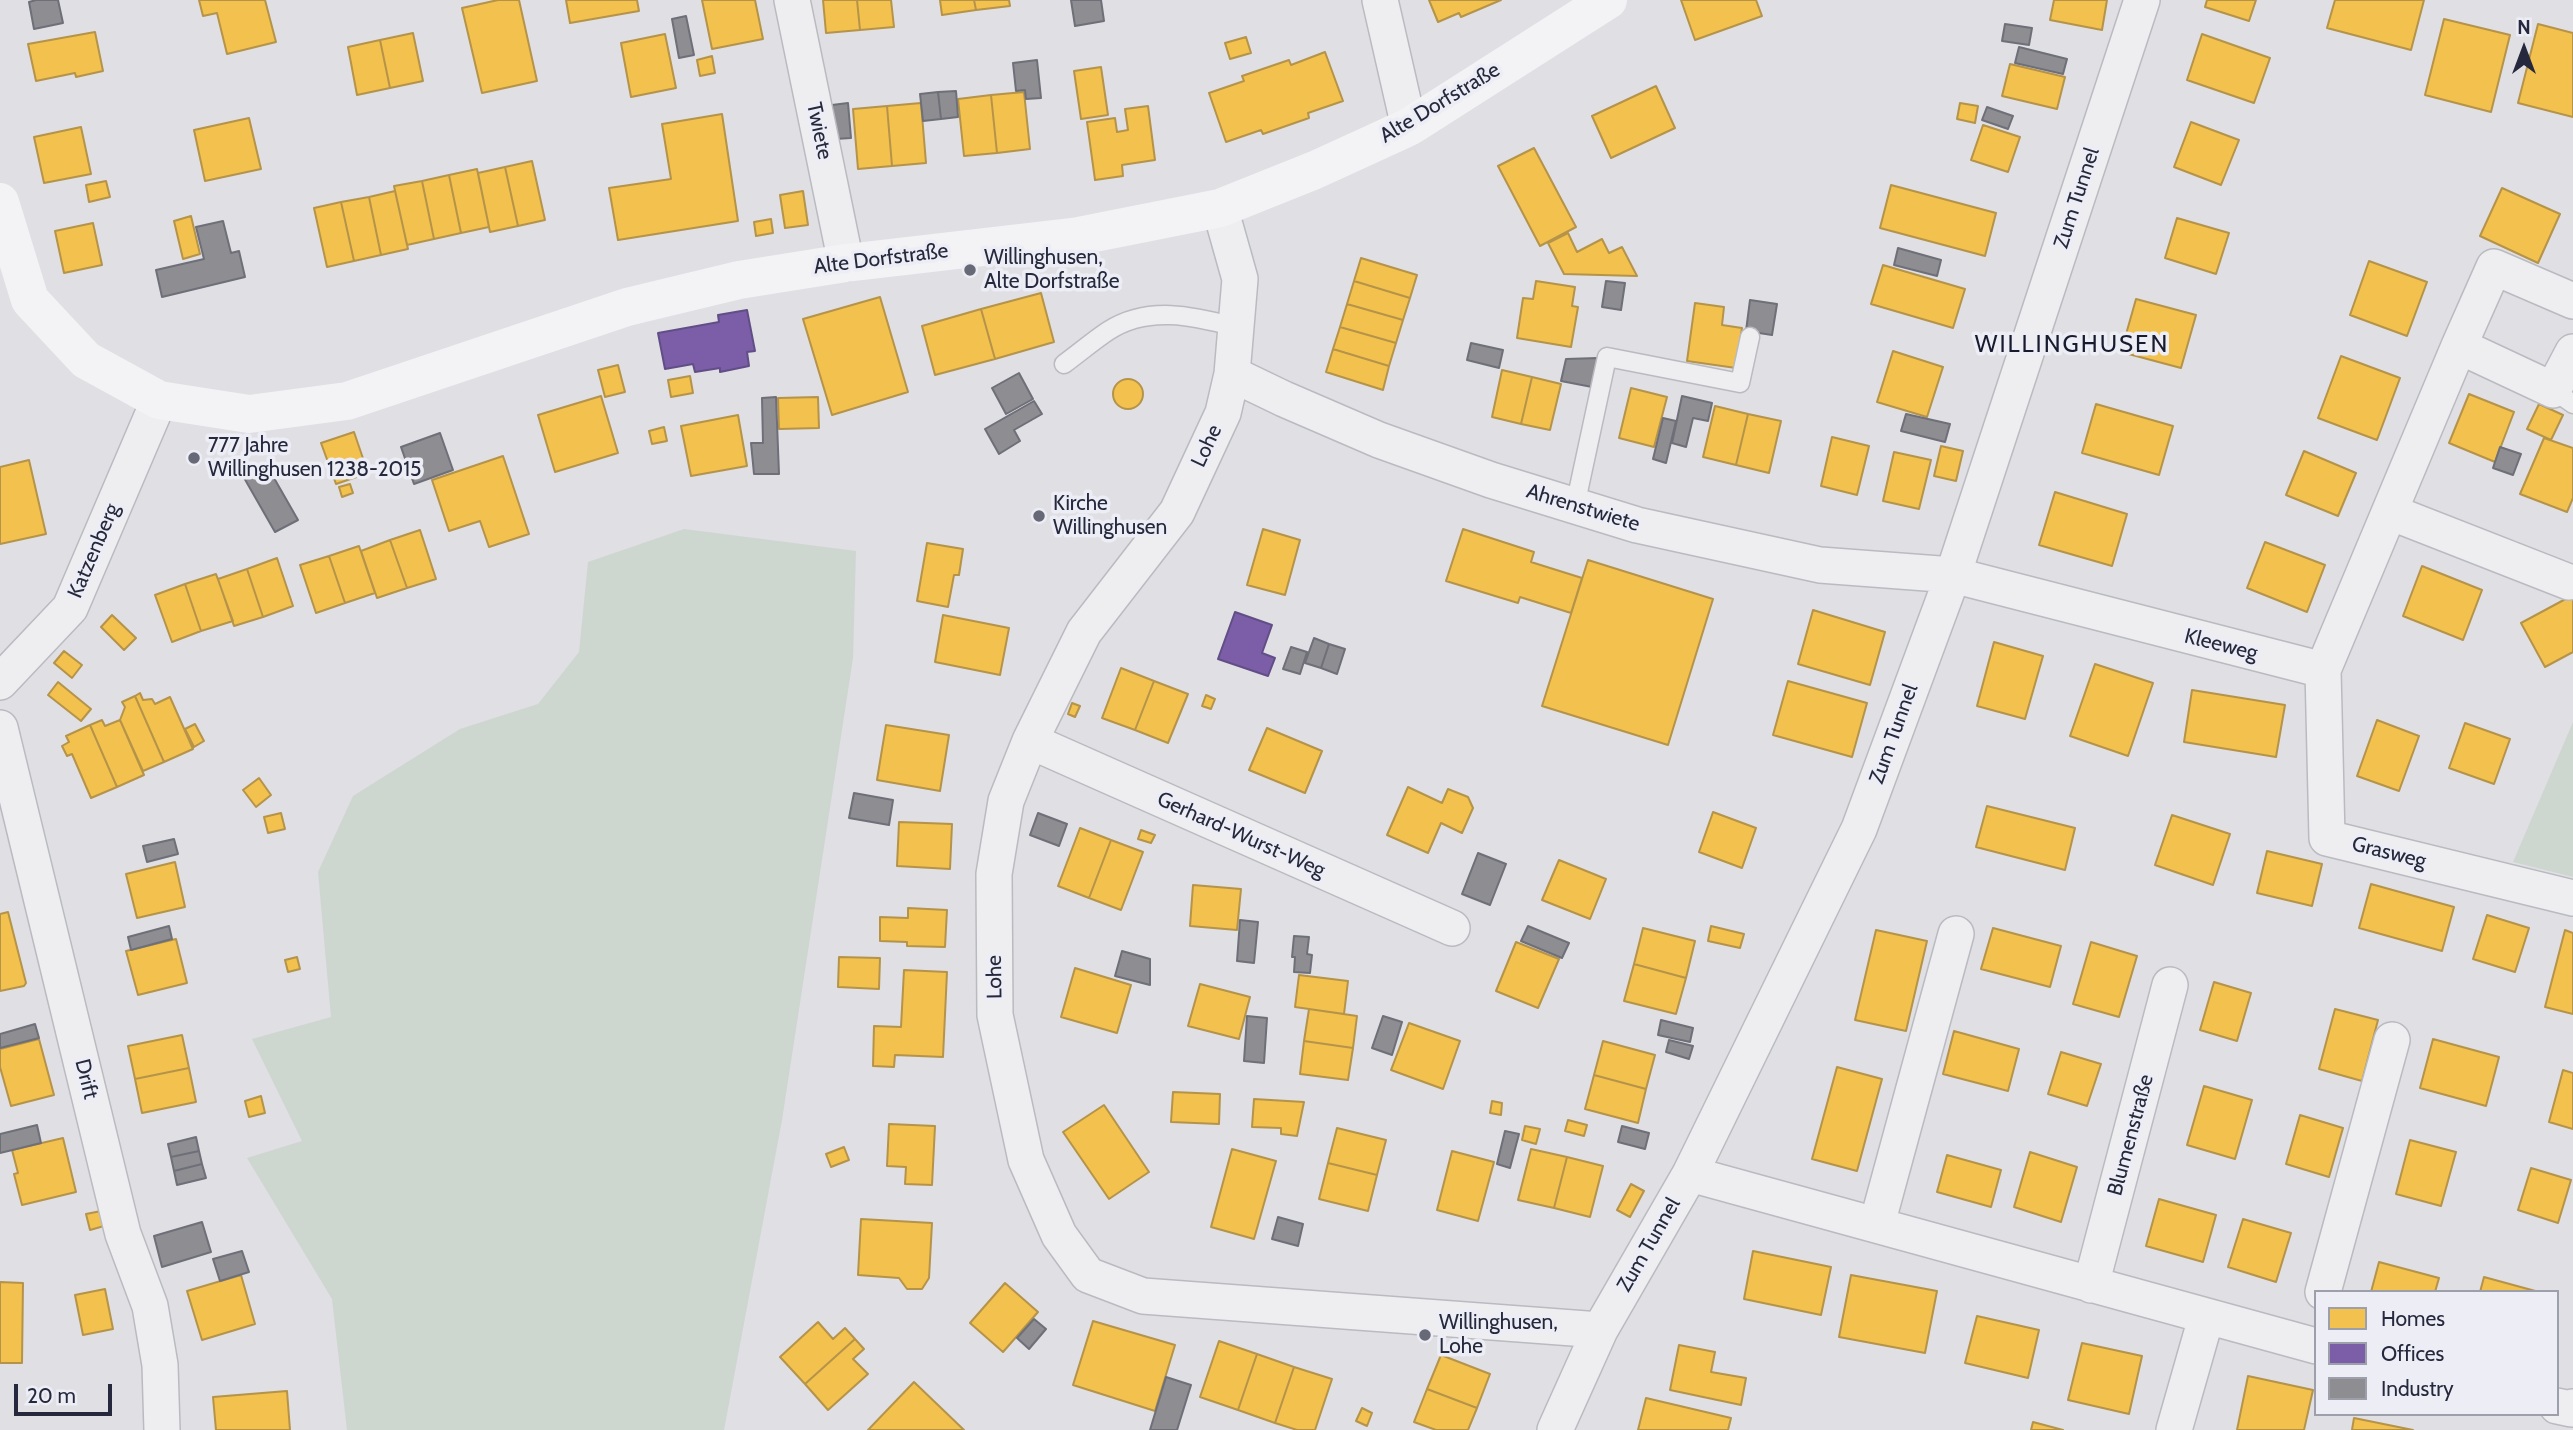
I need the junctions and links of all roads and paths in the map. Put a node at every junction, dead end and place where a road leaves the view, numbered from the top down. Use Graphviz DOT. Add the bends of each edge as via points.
graph roads {
  1 [pos="792,0"];
  2 [pos="1380,0"];
  3 [pos="1608,0"];
  4 [pos="2142,0"];
  5 [pos="1409,127"];
  6 [pos="0,202"];
  7 [pos="1220,208"];
  8 [pos="846,262"];
  9 [pos="2573,301"];
  10 [pos="1236,327"];
  11 [pos="1750,337"];
  12 [pos="2459,346"];
  13 [pos="2573,352"];
  14 [pos="1064,364"];
  15 [pos="1232,374"];
  16 [pos="2563,397"];
  17 [pos="159,400"];
  18 [pos="1575,506"];
  19 [pos="2390,512"];
  20 [pos="1953,575"];
  21 [pos="2569,582"];
  22 [pos="2323,670"];
  23 [pos="0,682"];
  24 [pos="0,728"];
  25 [pos="1030,741"];
  26 [pos="2573,898"];
  27 [pos="1452,928"];
  28 [pos="1956,934"];
  29 [pos="2170,985"];
  30 [pos="2392,1040"];
  31 [pos="1690,1174"];
  32 [pos="1877,1224"];
  33 [pos="2091,1285"];
  34 [pos="2324,1290"];
  35 [pos="2206,1318"];
  36 [pos="1600,1331"];
  37 [pos="2314,1337"];
  38 [pos="162,1430"];
  39 [pos="1555,1430"];
  40 [pos="2174,1430"];
  1 -- 8 [label="street, Twiete"];
  2 -- 5 [label="street"];
  3 -- 5 [label="street, Alte Dorfstraße"];
  4 -- 20 [label="street, Zum Tunnel"];
  5 -- 7 [label="street, Alte Dorfstraße"];
  6 -- 17 [label="street, Alte Dorfstraße" via="30,300 86,360"];
  7 -- 8 [label="street, Alte Dorfstraße" via="1079,236"];
  7 -- 10 [label="street, Lohe" via="1240,279"];
  8 -- 17 [label="street, Alte Dorfstraße" via="739,280 627,307 347,401 249,414"];
  9 -- 12 [label="street" via="2494,267"];
  10 -- 14 [label="lane" via="1193,316 1141,317 1110,330"];
  10 -- 15 [label="street, Lohe"];
  11 -- 18 [label="lane" via="1740,383 1607,356"];
  12 -- 16 [label="street"];
  12 -- 19 [label="street"];
  13 -- 16 [label="street"];
  15 -- 18 [label="street, Ahrenstwiete" via="1379,440"];
  15 -- 25 [label="street, Lohe" via="1223,413 1177,512 1084,632"];
  17 -- 23 [label="street, Katzenberg" via="70,608"];
  18 -- 20 [label="street, Ahrenstwiete" via="1637,525 1820,565"];
  19 -- 21 [label="street"];
  19 -- 22 [label="street"];
  20 -- 22 [label="street, Kleeweg"];
  20 -- 31 [label="street, Zum Tunnel" via="1859,829"];
  22 -- 26 [label="street, Grasweg" via="2327,838"];
  24 -- 38 [label="street, Drift" via="123,1234 150,1306 160,1365"];
  25 -- 27 [label="street, Gerhard-Wurst-Weg"];
  25 -- 36 [label="street, Lohe" via="1006,801 993,874 995,1015 1026,1160 1059,1235 1088,1275 1143,1296"];
  28 -- 32 [label="street"];
  29 -- 33 [label="street, Blumenstraße"];
  30 -- 34 [label="street"];
  31 -- 32 [label="street"];
  31 -- 36 [label="street, Zum Tunnel"];
  32 -- 33 [label="street"];
  33 -- 35 [label="street"];
  35 -- 37 [label="street"];
  35 -- 40 [label="street"];
  36 -- 39 [label="street, Zum Tunnel"];
}
